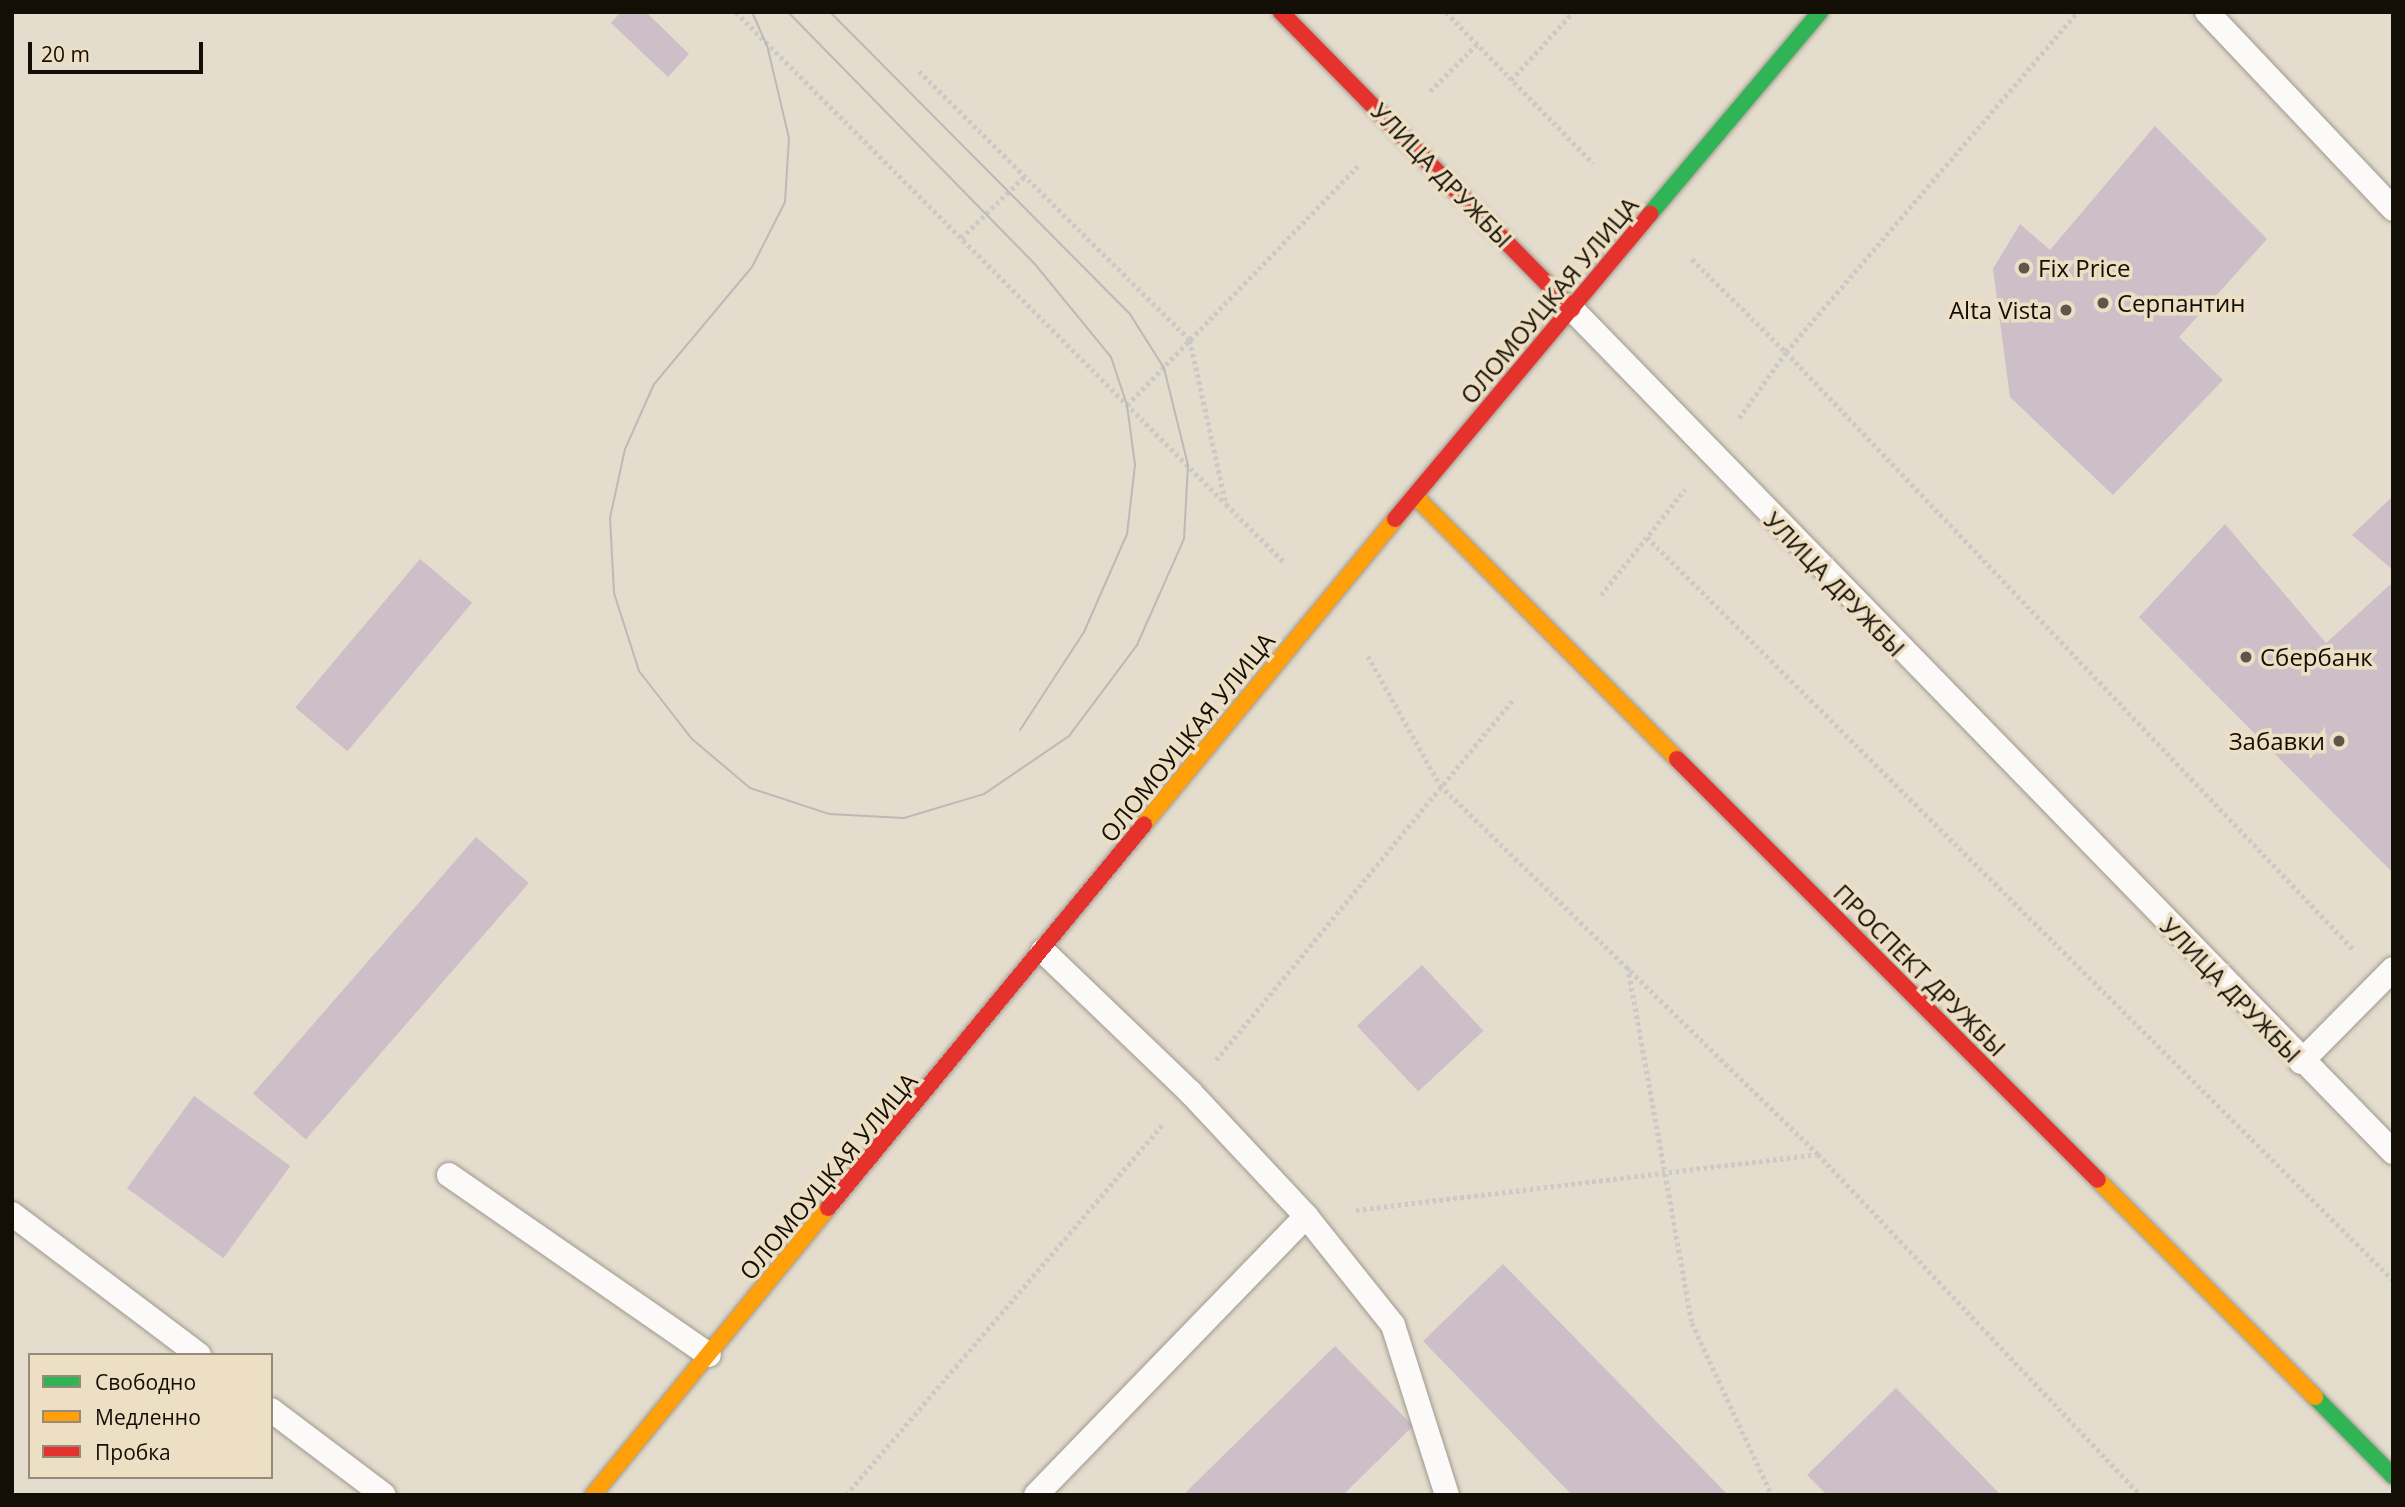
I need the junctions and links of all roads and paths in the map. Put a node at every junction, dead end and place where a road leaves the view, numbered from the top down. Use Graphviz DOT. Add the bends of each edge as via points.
graph roads {
  1 [pos="736,12"];
  2 [pos="1281,12"];
  3 [pos="1446,12"];
  4 [pos="1573,12"];
  5 [pos="1820,12"];
  6 [pos="2077,12"];
  7 [pos="2207,12"];
  8 [pos="1476,44"];
  9 [pos="919,71"];
  10 [pos="1511,80"];
  11 [pos="1425,96"];
  12 [pos="1370,153"];
  13 [pos="1593,163"];
  14 [pos="1025,176"];
  15 [pos="2393,209"];
  16 [pos="961,238"];
  17 [pos="1692,259"];
  18 [pos="1573,309"];
  19 [pos="1191,340"];
  20 [pos="1786,352"];
  21 [pos="1127,405"];
  22 [pos="1733,426"];
  23 [pos="1693,480"];
  24 [pos="1415,496"];
  25 [pos="1226,504"];
  26 [pos="1647,537"];
  27 [pos="1285,563"];
  28 [pos="1601,595"];
  29 [pos="1368,656"];
  30 [pos="1043,951"];
  31 [pos="1628,966"];
  32 [pos="2387,974"];
  33 [pos="2301,1062"];
  34 [pos="2393,1152"];
  35 [pos="1818,1154"];
  36 [pos="449,1175"];
  37 [pos="1665,1175"];
  38 [pos="12,1214"];
  39 [pos="1307,1216"];
  40 [pos="2393,1280"];
  41 [pos="196,1353"];
  42 [pos="709,1355"];
  43 [pos="273,1412"];
  44 [pos="2393,1476"];
  45 [pos="384,1495"];
  46 [pos="593,1495"];
  47 [pos="1036,1495"];
  48 [pos="1447,1495"];
  49 [pos="1772,1495"];
  50 [pos="2141,1495"];
  1 -- 16 [label="path"];
  2 -- 18 [label="street, УЛИЦА ДРУЖБЫ"];
  3 -- 8 [label="path"];
  4 -- 10 [label="path"];
  5 -- 18 [label="street, ОЛОМОУЦКАЯ УЛИЦА"];
  6 -- 20 [label="path"];
  7 -- 15 [label="lane"];
  8 -- 10 [label="path"];
  8 -- 11 [label="path"];
  9 -- 14 [label="path"];
  10 -- 13 [label="path"];
  12 -- 19 [label="path"];
  14 -- 16 [label="path"];
  14 -- 19 [label="path"];
  16 -- 21 [label="path"];
  17 -- 20 [label="path"];
  18 -- 24 [label="street, ОЛОМОУЦКАЯ УЛИЦА"];
  18 -- 33 [label="lane, УЛИЦА ДРУЖБЫ"];
  19 -- 21 [label="path"];
  19 -- 25 [label="path"];
  20 -- 22 [label="path"];
  20 -- 32 [label="path"];
  21 -- 25 [label="path"];
  23 -- 26 [label="path"];
  24 -- 30 [label="street, ОЛОМОУЦКАЯ УЛИЦА"];
  24 -- 44 [label="street, ПРОСПЕКТ ДРУЖБЫ"];
  25 -- 27 [label="path"];
  26 -- 28 [label="path"];
  26 -- 40 [label="path"];
  29 -- 31 [label="path" via="1440,785"];
  30 -- 39 [label="lane" via="1190,1091"];
  30 -- 42 [label="street, ОЛОМОУЦКАЯ УЛИЦА"];
  31 -- 35 [label="path"];
  31 -- 37 [label="path"];
  32 -- 33 [label="lane"];
  33 -- 34 [label="lane, УЛИЦА ДРУЖБЫ"];
  35 -- 37 [label="path"];
  35 -- 50 [label="path"];
  36 -- 42 [label="lane"];
  37 -- 39 [label="path"];
  37 -- 49 [label="path" via="1692,1323"];
  38 -- 41 [label="lane"];
  39 -- 47 [label="lane"];
  39 -- 48 [label="lane" via="1393,1325"];
  42 -- 46 [label="street, ОЛОМОУЦКАЯ УЛИЦА"];
  43 -- 45 [label="lane"];
}
